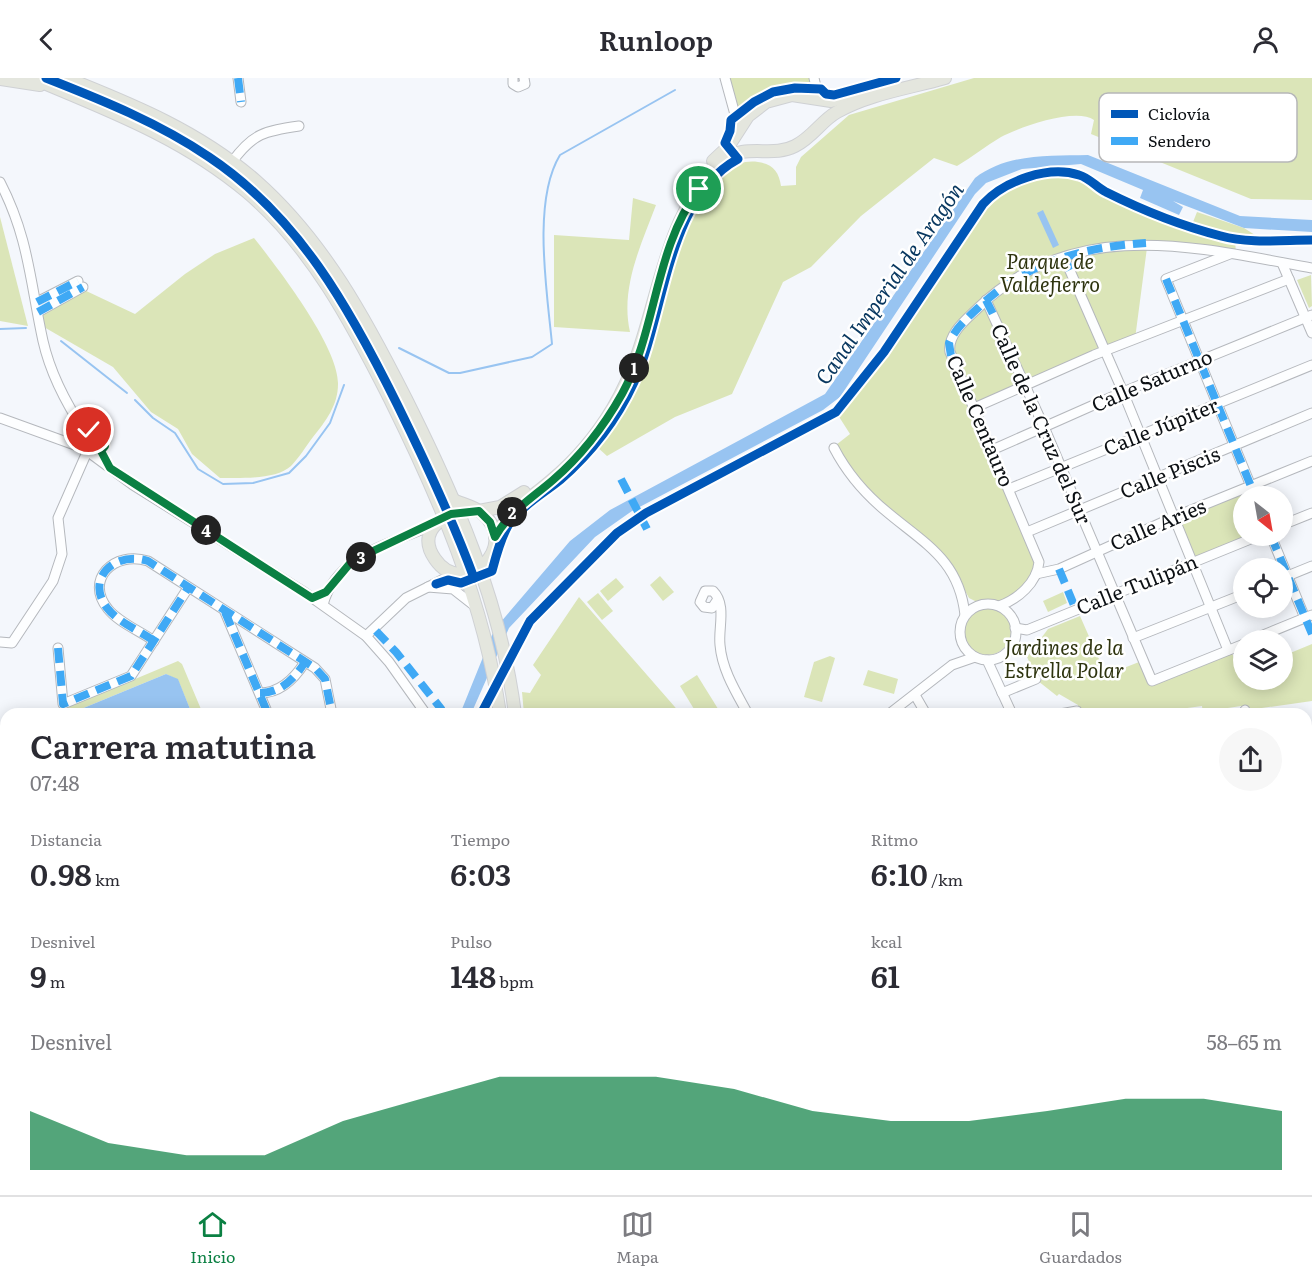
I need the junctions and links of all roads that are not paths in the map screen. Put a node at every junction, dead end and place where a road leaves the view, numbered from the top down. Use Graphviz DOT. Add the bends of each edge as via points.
graph roads {
  1 [pos="32,78"];
  2 [pos="66,78"];
  3 [pos="238,78"];
  4 [pos="513,78"];
  5 [pos="524,78"];
  6 [pos="725,78"];
  7 [pos="814,78"];
  8 [pos="916,78"];
  9 [pos="945,78"];
  10 [pos="0,79"];
  11 [pos="67,93"];
  12 [pos="820,100"];
  13 [pos="241,102"];
  14 [pos="823,122"];
  15 [pos="299,126"];
  16 [pos="739,130"];
  17 [pos="751,151"];
  18 [pos="232,162"];
  19 [pos="0,182"];
  20 [pos="1218,251"];
  21 [pos="1232,254"];
  22 [pos="1064,256"];
  23 [pos="1212,261"];
  24 [pos="1282,262"];
  25 [pos="1312,268"];
  26 [pos="1288,279"];
  27 [pos="81,284"];
  28 [pos="986,300"];
  29 [pos="37,307"];
  30 [pos="1309,316"];
  31 [pos="1182,320"];
  32 [pos="1312,333"];
  33 [pos="1105,351"];
  34 [pos="1199,361"];
  35 [pos="1312,365"];
  36 [pos="1025,385"];
  37 [pos="1123,392"];
  38 [pos="1217,404"];
  39 [pos="974,408"];
  40 [pos="1312,413"];
  41 [pos="0,418"];
  42 [pos="1044,427"];
  43 [pos="1140,435"];
  44 [pos="88,446"];
  45 [pos="1234,446"];
  46 [pos="834,448"];
  47 [pos="992,450"];
  48 [pos="1312,461"];
  49 [pos="1061,468"];
  50 [pos="1158,477"];
  51 [pos="1251,486"];
  52 [pos="1264,486"];
  53 [pos="1009,489"];
  54 [pos="1233,498"];
  55 [pos="455,506"];
  56 [pos="477,510"];
  57 [pos="1080,510"];
  58 [pos="1312,513"];
  59 [pos="444,517"];
  60 [pos="1174,517"];
  61 [pos="1293,521"];
  62 [pos="433,525"];
  63 [pos="1027,532"];
  64 [pos="495,537"];
  65 [pos="1233,546"];
  66 [pos="1097,552"];
  67 [pos="1191,563"];
  68 [pos="1312,566"];
  69 [pos="481,568"];
  70 [pos="461,573"];
  71 [pos="1036,574"];
  72 [pos="1293,574"];
  73 [pos="428,587"];
  74 [pos="188,588"];
  75 [pos="1293,590"];
  76 [pos="326,592"];
  77 [pos="1115,595"];
  78 [pos="963,596"];
  79 [pos="1018,596"];
  80 [pos="312,598"];
  81 [pos="1233,598"];
  82 [pos="718,599"];
  83 [pos="323,605"];
  84 [pos="978,605"];
  85 [pos="999,606"];
  86 [pos="1210,607"];
  87 [pos="709,609"];
  88 [pos="225,612"];
  89 [pos="479,612"];
  90 [pos="965,615"];
  91 [pos="1309,616"];
  92 [pos="1011,617"];
  93 [pos="722,618"];
  94 [pos="1015,628"];
  95 [pos="354,630"];
  96 [pos="1275,630"];
  97 [pos="366,636"];
  98 [pos="1133,638"];
  99 [pos="154,641"];
  100 [pos="0,642"];
  101 [pos="962,642"];
  102 [pos="58,648"];
  103 [pos="1233,648"];
  104 [pos="1228,650"];
  105 [pos="975,657"];
  106 [pos="987,660"];
  107 [pos="305,662"];
  108 [pos="952,665"];
  109 [pos="1036,679"];
  110 [pos="400,680"];
  111 [pos="283,687"];
  112 [pos="260,693"];
  113 [pos="1002,693"];
  114 [pos="915,695"];
  115 [pos="266,708"];
  116 [pos="270,708"];
  117 [pos="330,708"];
  118 [pos="421,708"];
  119 [pos="499,708"];
  120 [pos="514,708"];
  121 [pos="745,708"];
  122 [pos="897,708"];
  123 [pos="923,708"];
  124 [pos="1009,708"];
  1 -- 11 [label="main road"];
  2 -- 18 [label="main road" via="158,116"];
  3 -- 13 [label="street"];
  4 -- 5 [label="street" via="518,87 525,84"];
  6 -- 16 [label="street"];
  7 -- 12 [label="street"];
  8 -- 12 [label="main road" via="838,100"];
  9 -- 14 [label="main road" via="846,107"];
  10 -- 11 [label="main road"];
  11 -- 59 [label="main road" via="148,127 186,148 247,192 281,226 337,301 408,436"];
  12 -- 14 [label="main road"];
  12 -- 16 [label="main road" via="797,94 772,99 754,110"];
  14 -- 17 [label="main road" via="811,136 790,148 772,153"];
  15 -- 18 [label="street" via="258,135"];
  16 -- 17 [label="main road"];
  16 -- 56 [label="main road" via="693,184 674,214 628,363 593,424 563,459 518,497 500,507"];
  17 -- 64 [label="main road" via="736,153 722,163 686,208 667,255 636,362 606,421 572,462 510,513"];
  18 -- 55 [label="main road" via="292,215 333,267 388,364"];
  19 -- 29 [label="street" via="27,250"];
  20 -- 21 [label="street, Calle Centauro"];
  20 -- 22 [label="street, Calle Centauro" via="1146,243"];
  20 -- 23 [label="street"];
  21 -- 23 [label="street"];
  21 -- 24 [label="street, Calle Centauro"];
  22 -- 28 [label="street, Calle Centauro" via="1010,281"];
  22 -- 33 [label="street"];
  23 -- 31 [label="street" via="1166,279"];
  24 -- 25 [label="street, Calle Centauro"];
  24 -- 26 [label="street"];
  26 -- 30 [label="street"];
  26 -- 31 [label="street"];
  27 -- 29 [label="street"];
  28 -- 36 [label="street, Calle de la Cruz del Sur"];
  28 -- 39 [label="street, Calle Centauro" via="949,343"];
  29 -- 44 [label="street" via="49,358"];
  30 -- 32 [label="street"];
  30 -- 34 [label="street, Calle Saturno"];
  31 -- 33 [label="street"];
  31 -- 34 [label="street"];
  33 -- 36 [label="street"];
  33 -- 37 [label="street"];
  34 -- 37 [label="street, Calle Saturno"];
  34 -- 38 [label="street"];
  35 -- 38 [label="street, Calle Júpiter"];
  36 -- 39 [label="street"];
  36 -- 42 [label="street, Calle de la Cruz del Sur"];
  37 -- 42 [label="street, Calle Saturno"];
  37 -- 43 [label="street"];
  38 -- 43 [label="street, Calle Júpiter"];
  38 -- 45 [label="street"];
  39 -- 47 [label="street, Calle Centauro"];
  40 -- 45 [label="street, Calle Piscis"];
  41 -- 44 [label="street"];
  42 -- 47 [label="street, Calle Saturno"];
  42 -- 49 [label="street, Calle de la Cruz del Sur"];
  43 -- 49 [label="street, Calle Júpiter"];
  43 -- 50 [label="street"];
  44 -- 80 [label="street" via="110,468"];
  44 -- 100 [label="street" via="58,518 62,554 53,581 12,643"];
  45 -- 50 [label="street, Calle Piscis"];
  45 -- 51 [label="street"];
  46 -- 78 [label="street" via="870,497 939,554"];
  47 -- 53 [label="street, Calle Centauro"];
  48 -- 52 [label="street, Calle Aries"];
  49 -- 53 [label="street, Calle Júpiter"];
  49 -- 57 [label="street, Calle de la Cruz del Sur"];
  50 -- 57 [label="street, Calle Piscis"];
  50 -- 60 [label="street"];
  53 -- 63 [label="street, Calle Centauro"];
  54 -- 60 [label="street, Calle Aries"];
  55 -- 56 [label="main road"];
  55 -- 59 [label="main road"];
  55 -- 69 [label="main road"];
  56 -- 64 [label="main road" via="490,522"];
  57 -- 63 [label="street, Calle Piscis"];
  57 -- 66 [label="street, Calle de la Cruz del Sur"];
  58 -- 61 [label="street"];
  59 -- 62 [label="main road"];
  59 -- 70 [label="main road"];
  60 -- 66 [label="street, Calle Aries"];
  60 -- 67 [label="street"];
  62 -- 70 [label="main road" via="429,538 433,556 442,567"];
  62 -- 76 [label="street" via="352,561"];
  63 -- 71 [label="street, Calle Centauro" via="1038,558"];
  64 -- 69 [label="main road" via="491,557"];
  65 -- 67 [label="street, Calle Tulipán"];
  66 -- 71 [label="street, Calle Aries" via="1049,573"];
  66 -- 77 [label="street, Calle de la Cruz del Sur"];
  67 -- 77 [label="street, Calle Tulipán"];
  67 -- 86 [label="street"];
  68 -- 72 [label="street"];
  69 -- 70 [label="main road"];
  69 -- 120 [label="main road" via="494,606"];
  70 -- 73 [label="street"];
  70 -- 89 [label="main road"];
  71 -- 79 [label="street"];
  73 -- 89 [label="street" via="453,589"];
  73 -- 97 [label="street" via="401,601"];
  74 -- 88 [label="street"];
  74 -- 99 [label="street"];
  74 -- 99 [label="street" via="136,557 122,558 102,577 99,588 108,610"];
  75 -- 91 [label="street"];
  76 -- 80 [label="street"];
  76 -- 83 [label="street"];
  77 -- 94 [label="street, Calle Tulipán" via="1027,630"];
  77 -- 98 [label="street, Calle de la Cruz del Sur"];
  78 -- 84 [label="street"];
  78 -- 90 [label="street"];
  79 -- 85 [label="street"];
  79 -- 92 [label="street"];
  80 -- 83 [label="street"];
  81 -- 86 [label="street"];
  82 -- 87 [label="street"];
  82 -- 87 [label="street" via="713,591 702,593 700,602"];
  82 -- 93 [label="street"];
  83 -- 95 [label="street"];
  84 -- 85 [label="street"];
  84 -- 90 [label="street"];
  85 -- 92 [label="street"];
  86 -- 98 [label="street"];
  86 -- 104 [label="street"];
  87 -- 93 [label="street"];
  88 -- 107 [label="street"];
  88 -- 112 [label="street"];
  89 -- 119 [label="main road"];
  90 -- 101 [label="street" via="960,631"];
  91 -- 96 [label="street"];
  92 -- 94 [label="street"];
  93 -- 121 [label="street" via="720,645 725,667"];
  94 -- 106 [label="street" via="1015,639 1007,652"];
  95 -- 97 [label="street"];
  95 -- 110 [label="street"];
  97 -- 110 [label="street"];
  98 -- 104 [label="street, Calle de la Cruz del Sur" via="1152,681"];
  99 -- 102 [label="street" via="131,676 63,704"];
  101 -- 105 [label="street"];
  101 -- 108 [label="street"];
  103 -- 104 [label="street"];
  105 -- 106 [label="street"];
  105 -- 108 [label="street"];
  106 -- 113 [label="street"];
  107 -- 111 [label="street"];
  107 -- 117 [label="street" via="325,679"];
  108 -- 114 [label="street"];
  109 -- 113 [label="street"];
  110 -- 118 [label="street"];
  111 -- 112 [label="street"];
  111 -- 116 [label="street"];
  112 -- 115 [label="street"];
  113 -- 124 [label="street"];
  114 -- 122 [label="street"];
  114 -- 123 [label="street"];
}
